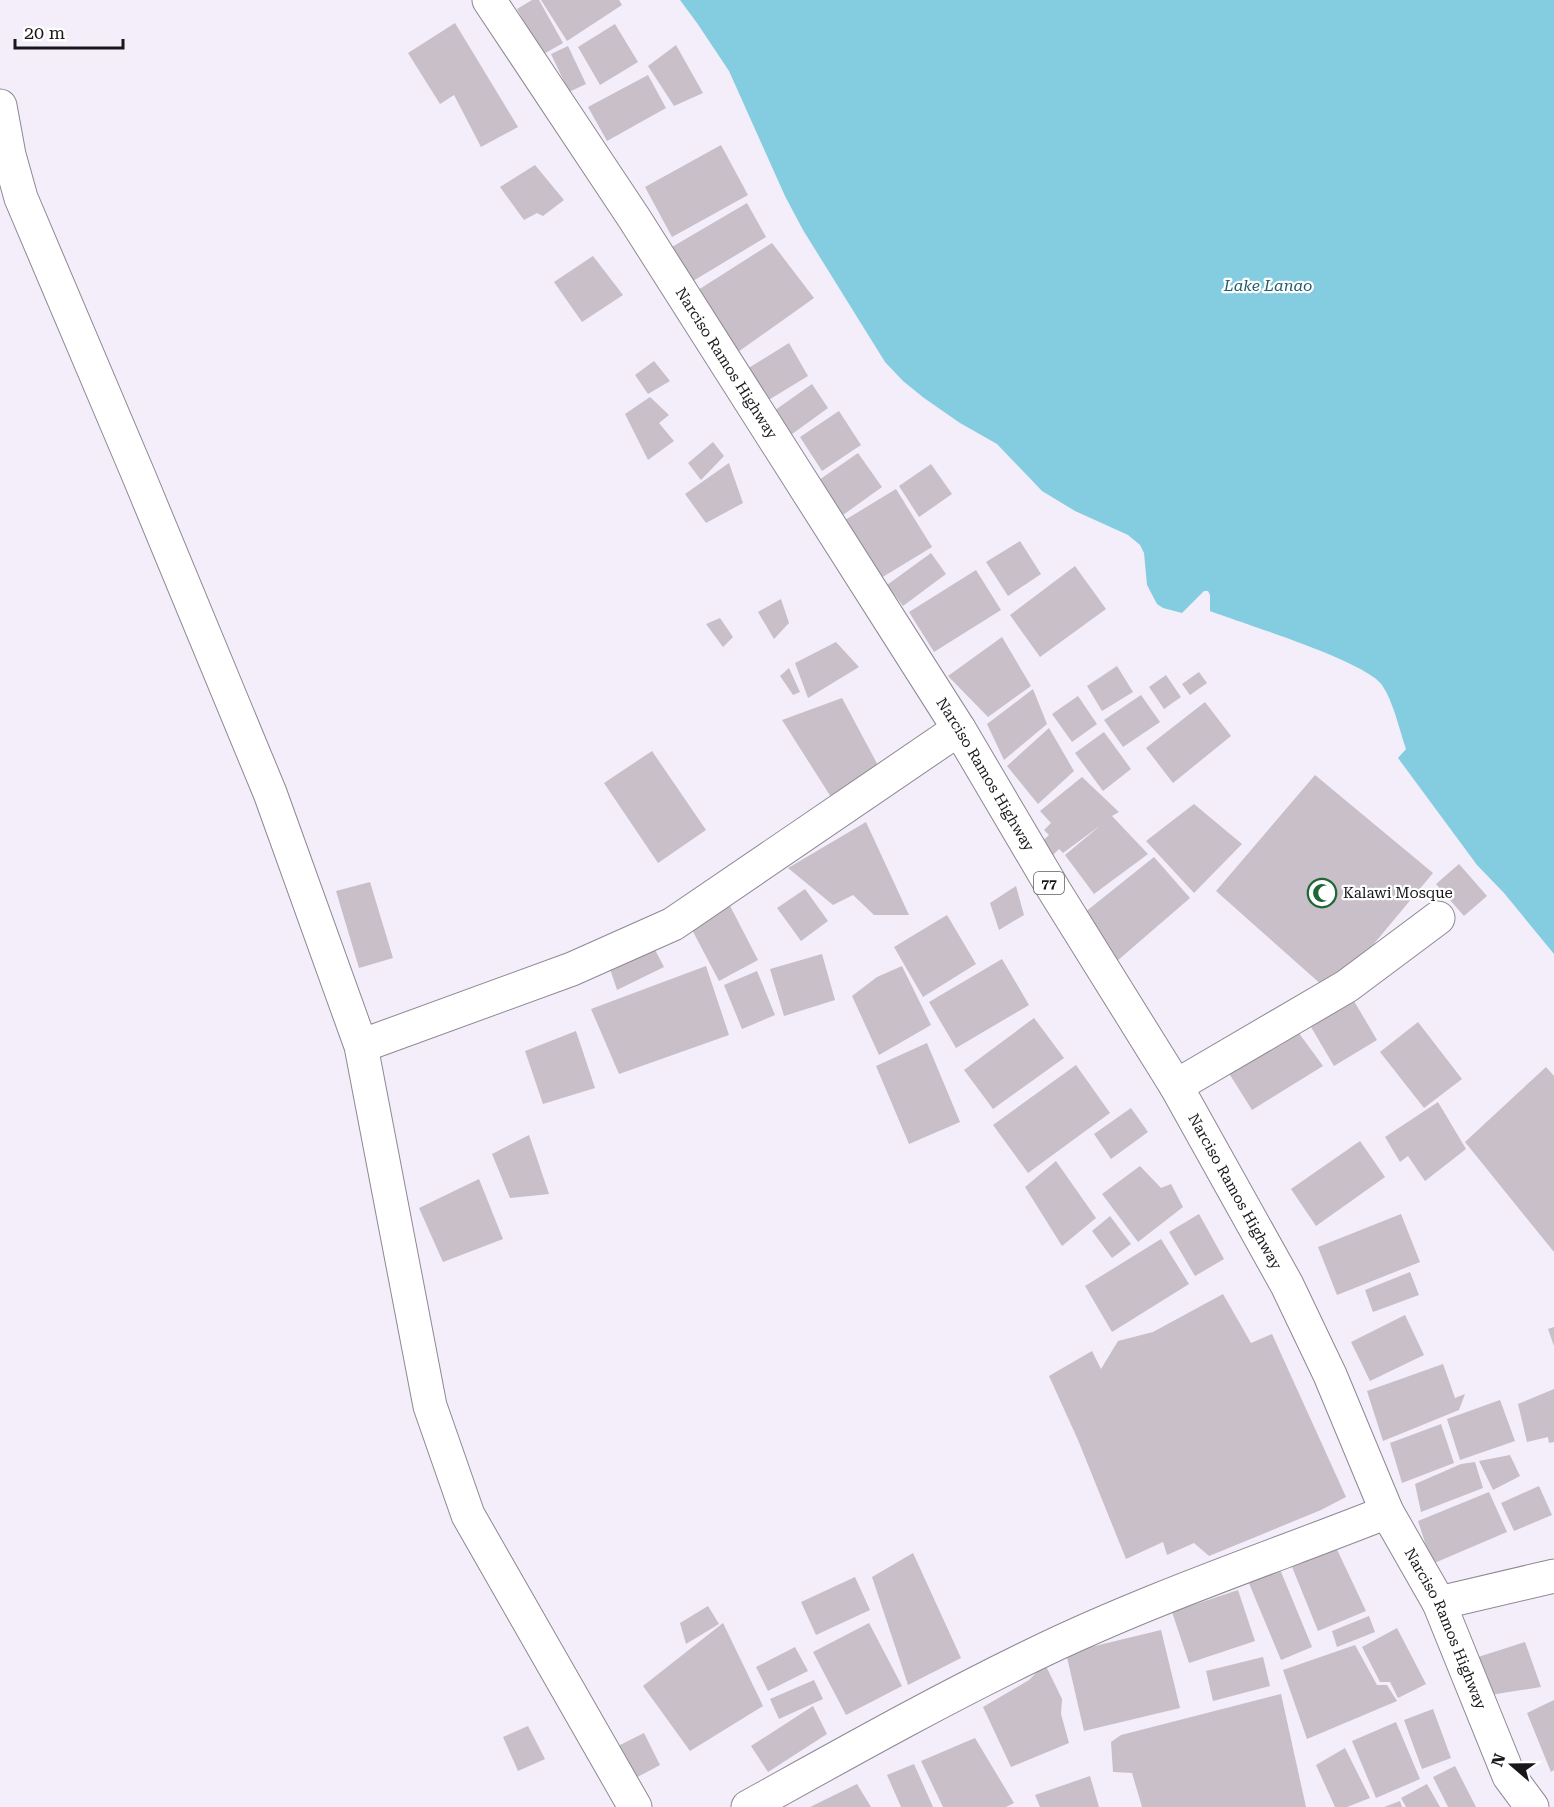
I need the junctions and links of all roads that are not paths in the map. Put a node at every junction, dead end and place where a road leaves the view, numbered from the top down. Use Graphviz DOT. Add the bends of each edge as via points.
graph roads {
  1 [pos="489,0"];
  2 [pos="0,106"];
  3 [pos="11,194"];
  4 [pos="959,729"];
  5 [pos="1438,918"];
  6 [pos="361,1046"];
  7 [pos="1176,1086"];
  8 [pos="1387,1512"];
  9 [pos="1554,1576"];
  10 [pos="1439,1603"];
  11 [pos="635,1807"];
  12 [pos="748,1807"];
  13 [pos="1532,1807"];
  1 -- 4 [label="main road, Narciso Ramos Highway / 77" via="634,218"];
  2 -- 3 [label="main road"];
  3 -- 6 [label="main road" via="138,474 270,792"];
  4 -- 6 [label="main road" via="673,924 572,969"];
  4 -- 7 [label="main road, Narciso Ramos Highway / 77"];
  5 -- 7 [label="main road" via="1347,986"];
  6 -- 11 [label="main road" via="430,1406 468,1515"];
  7 -- 8 [label="main road, Narciso Ramos Highway / 77" via="1287,1285 1330,1375"];
  8 -- 10 [label="main road, Narciso Ramos Highway / 77"];
  8 -- 12 [label="main road" via="1220,1574 1033,1655"];
  9 -- 10 [label="main road"];
  10 -- 13 [label="main road, Narciso Ramos Highway / 77" via="1509,1776"];
}
